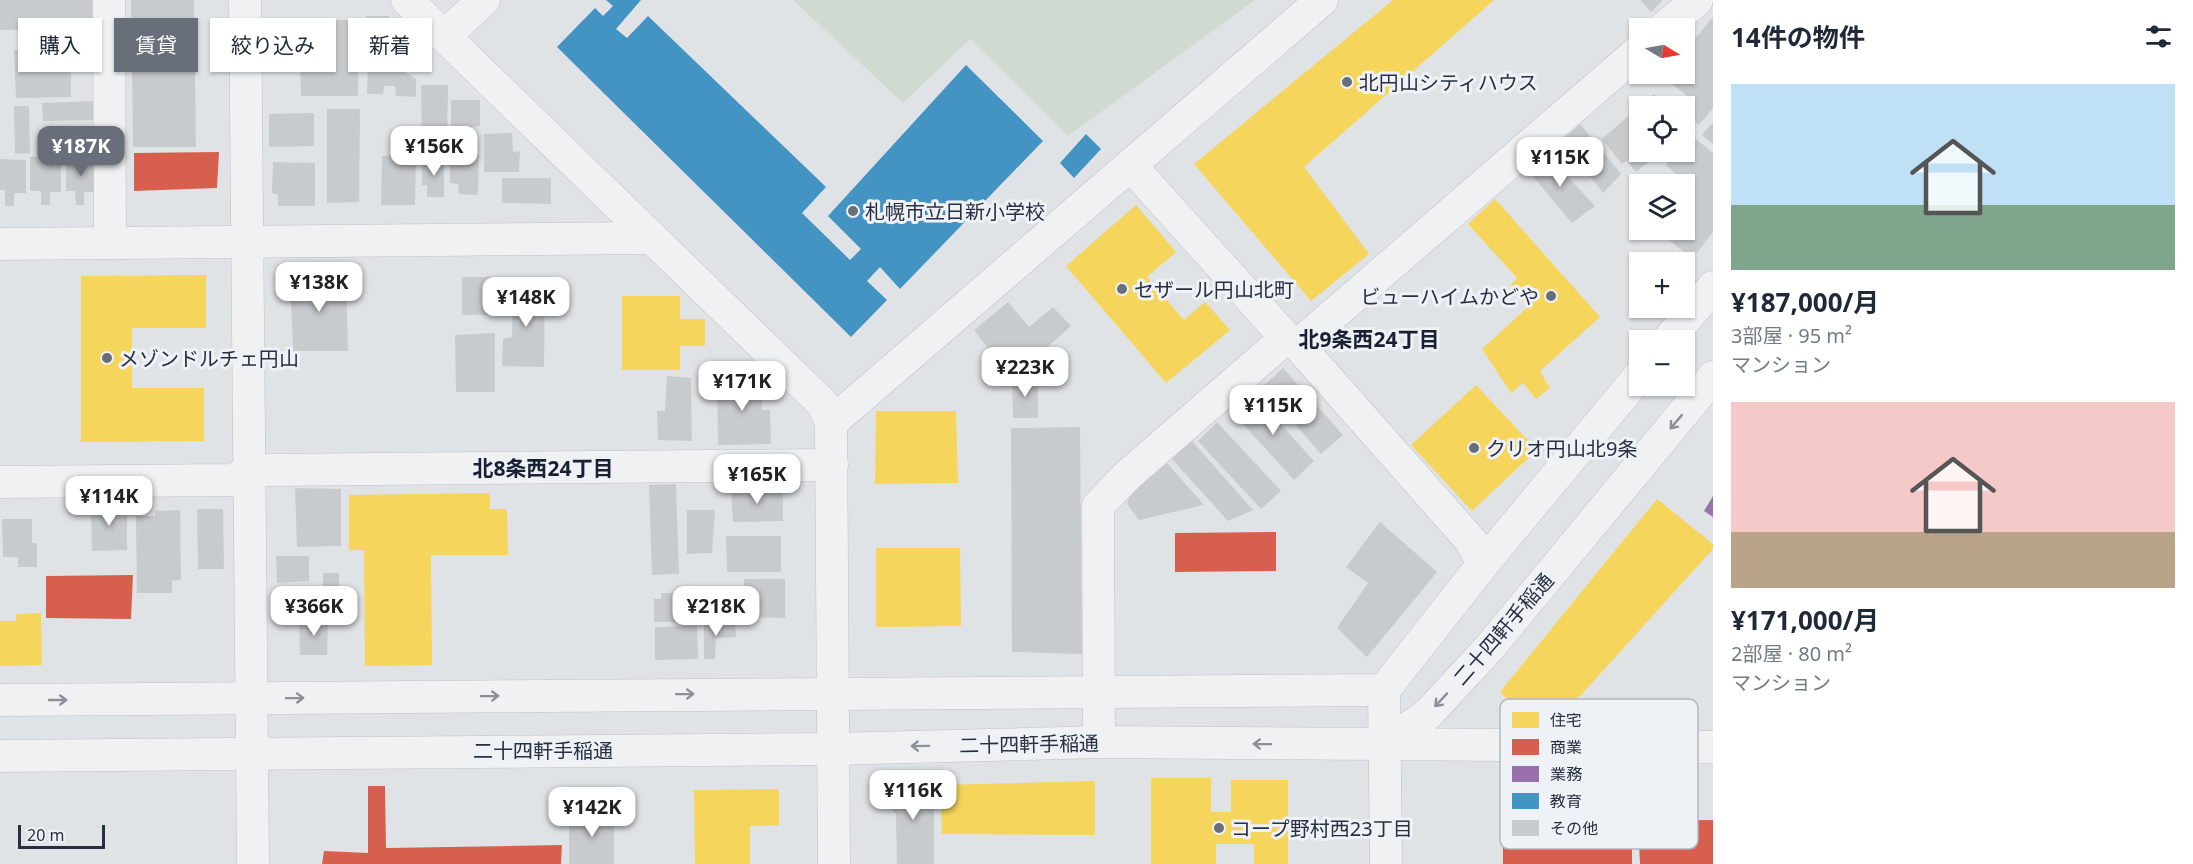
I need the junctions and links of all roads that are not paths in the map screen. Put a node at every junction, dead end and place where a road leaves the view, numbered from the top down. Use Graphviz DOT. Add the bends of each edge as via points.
graph roads {
  1 [pos="109,0"];
  2 [pos="245,0"];
  3 [pos="407,0"];
  4 [pos="484,0"];
  5 [pos="1322,0"];
  6 [pos="1697,0"];
  7 [pos="1676,18"];
  8 [pos="444,36"];
  9 [pos="1629,59"];
  10 [pos="1131,166"];
  11 [pos="652,238"];
  12 [pos="247,241"];
  13 [pos="110,243"];
  14 [pos="0,244"];
  15 [pos="1713,287"];
  16 [pos="1676,330"];
  17 [pos="1292,342"];
  18 [pos="1713,377"];
  19 [pos="1629,388"];
  20 [pos="831,423"];
  21 [pos="832,465"];
  22 [pos="249,472"];
  23 [pos="0,482"];
  24 [pos="1483,564"];
  25 [pos="1384,690"];
  26 [pos="1100,691"];
  27 [pos="833,692"];
  28 [pos="251,699"];
  29 [pos="0,700"];
  30 [pos="1099,742"];
  31 [pos="1385,744"];
  32 [pos="1500,745"];
  33 [pos="1698,747"];
  34 [pos="1713,747"];
  35 [pos="834,748"];
  36 [pos="252,752"];
  37 [pos="0,756"];
  38 [pos="253,864"];
  39 [pos="834,864"];
  40 [pos="1386,864"];
  1 -- 13 [label="street"];
  2 -- 12 [label="street"];
  3 -- 8 [label="street"];
  4 -- 8 [label="street"];
  5 -- 10 [label="street"];
  6 -- 7 [label="street"];
  8 -- 11 [label="street"];
  9 -- 17 [label="street"];
  10 -- 17 [label="street"];
  10 -- 20 [label="street"];
  11 -- 12 [label="street"];
  11 -- 20 [label="street" via="823,404"];
  12 -- 13 [label="street"];
  12 -- 22 [label="street"];
  13 -- 14 [label="street"];
  15 -- 16 [label="street"];
  17 -- 24 [label="street" via="1470,541"];
  17 -- 26 [label="street" via="1129,474 1098,506"];
  18 -- 31 [label="street, 二十四軒手稲通, one-way" via="1490,647 1428,714"];
  19 -- 24 [label="street"];
  20 -- 21 [label="street"];
  21 -- 22 [label="street"];
  21 -- 27 [label="street"];
  22 -- 23 [label="street" via="232,480"];
  22 -- 28 [label="street"];
  24 -- 25 [label="street"];
  25 -- 26 [label="street"];
  25 -- 31 [label="street"];
  26 -- 27 [label="street"];
  26 -- 30 [label="street"];
  28 -- 27 [label="street, one-way"];
  27 -- 35 [label="street"];
  29 -- 28 [label="street, one-way"];
  28 -- 36 [label="street"];
  31 -- 30 [label="street, 二十四軒手稲通, one-way"];
  30 -- 35 [label="street, 二十四軒手稲通, one-way"];
  31 -- 32 [label="street"];
  31 -- 40 [label="street"];
  33 -- 34 [label="street"];
  35 -- 36 [label="street, 二十四軒手稲通"];
  35 -- 39 [label="street"];
  36 -- 37 [label="street, 二十四軒手稲通"];
  36 -- 38 [label="street"];
}
